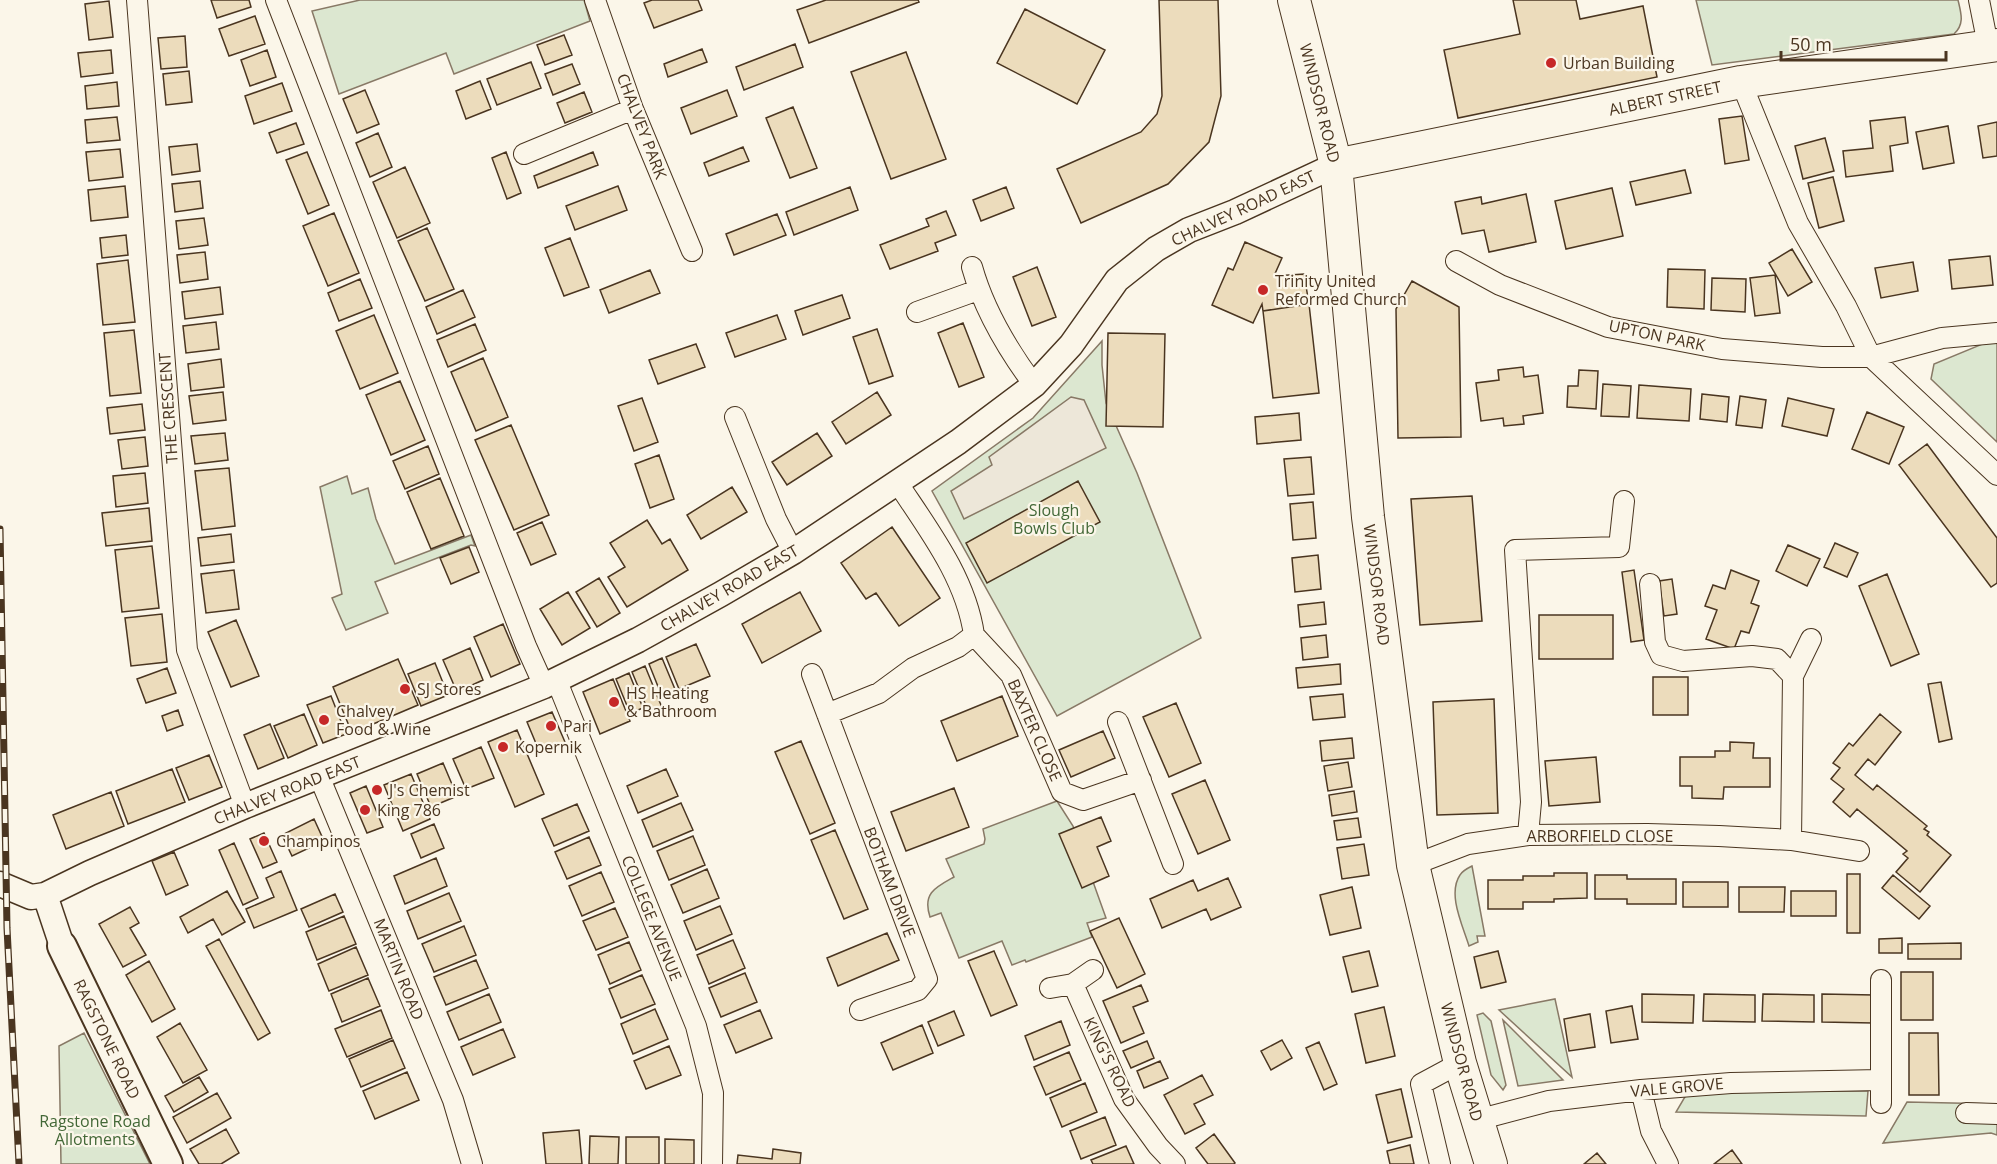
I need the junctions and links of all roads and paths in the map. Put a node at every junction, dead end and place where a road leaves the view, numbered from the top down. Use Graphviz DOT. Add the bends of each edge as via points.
graph roads {
  1 [pos="137,0"];
  2 [pos="276,0"];
  3 [pos="595,0"];
  4 [pos="1294,0"];
  5 [pos="1979,0"];
  6 [pos="1992,45"];
  7 [pos="1742,82"];
  8 [pos="633,109"];
  9 [pos="524,154"];
  10 [pos="1336,165"];
  11 [pos="692,251"];
  12 [pos="1456,261"];
  13 [pos="972,267"];
  14 [pos="978,290"];
  15 [pos="917,312"];
  16 [pos="1997,333"];
  17 [pos="1871,357"];
  18 [pos="1034,385"];
  19 [pos="735,417"];
  20 [pos="1997,476"];
  21 [pos="897,482"];
  22 [pos="1624,501"];
  23 [pos="793,552"];
  24 [pos="1650,584"];
  25 [pos="974,635"];
  26 [pos="1810,639"];
  27 [pos="812,674"];
  28 [pos="1793,676"];
  29 [pos="550,682"];
  30 [pos="827,714"];
  31 [pos="1118,722"];
  32 [pos="319,777"];
  33 [pos="1141,780"];
  34 [pos="245,806"];
  35 [pos="1528,835"];
  36 [pos="1791,840"];
  37 [pos="1859,851"];
  38 [pos="1173,864"];
  39 [pos="1413,865"];
  40 [pos="0,884"];
  41 [pos="45,896"];
  42 [pos="62,946"];
  43 [pos="1093,970"];
  44 [pos="1881,980"];
  45 [pos="1073,984"];
  46 [pos="1050,988"];
  47 [pos="860,1010"];
  48 [pos="1460,1063"];
  49 [pos="1880,1080"];
  50 [pos="1641,1090"];
  51 [pos="1881,1103"];
  52 [pos="1966,1113"];
  53 [pos="1997,1114"];
  54 [pos="1478,1120"];
  55 [pos="168,1164"];
  56 [pos="472,1164"];
  57 [pos="712,1164"];
  58 [pos="1175,1164"];
  59 [pos="1440,1164"];
  60 [pos="1484,1164"];
  61 [pos="1491,1164"];
  62 [pos="1668,1164"];
  1 -- 34 [label="street, THE CRESCENT" via="187,650"];
  2 -- 29 [label="street" via="517,623"];
  3 -- 8 [label="street, CHALVEY PARK"];
  4 -- 10 [label="main road, WINDSOR ROAD"];
  5 -- 6 [label="street"];
  6 -- 7 [label="main road, ALBERT STREET"];
  7 -- 10 [label="main road, ALBERT STREET"];
  7 -- 17 [label="street" via="1798,223"];
  8 -- 9 [label="street"];
  8 -- 11 [label="street, CHALVEY PARK"];
  10 -- 18 [label="street, CHALVEY ROAD EAST" via="1189,230 1156,249 1118,280 1071,345"];
  10 -- 39 [label="main road, WINDSOR ROAD" via="1368,517"];
  12 -- 17 [label="street, UPTON PARK" via="1500,285 1608,327 1722,349"];
  13 -- 14 [label="street"];
  14 -- 15 [label="street"];
  14 -- 18 [label="street" via="1013,357"];
  16 -- 17 [label="street, UPTON PARK" via="1942,338"];
  17 -- 20 [label="street"];
  18 -- 21 [label="street, CHALVEY ROAD EAST"];
  19 -- 23 [label="street"];
  21 -- 23 [label="street, CHALVEY ROAD EAST"];
  21 -- 25 [label="street" via="940,546 971,614"];
  22 -- 35 [label="street" via="1619,547 1515,550 1531,802"];
  23 -- 29 [label="street, CHALVEY ROAD EAST" via="638,640"];
  24 -- 28 [label="street" via="1655,642 1661,655 1683,661 1752,656 1777,659"];
  25 -- 30 [label="street" via="913,668 879,693"];
  25 -- 33 [label="street, BAXTER CLOSE" via="1011,675 1062,792 1083,800"];
  26 -- 28 [label="street"];
  27 -- 30 [label="street, BOTHAM DRIVE"];
  28 -- 36 [label="street"];
  29 -- 32 [label="street, CHALVEY ROAD EAST"];
  29 -- 57 [label="street, COLLEGE AVENUE" via="696,1026 713,1093"];
  30 -- 47 [label="street, BOTHAM DRIVE" via="927,979 918,990"];
  31 -- 33 [label="street"];
  32 -- 34 [label="street, CHALVEY ROAD EAST"];
  32 -- 56 [label="street, MARTIN ROAD" via="453,1100"];
  33 -- 38 [label="street"];
  34 -- 41 [label="street, CHALVEY ROAD EAST"];
  35 -- 36 [label="street, ARBORFIELD CLOSE" via="1647,834"];
  35 -- 39 [label="street, ARBORFIELD CLOSE" via="1468,844"];
  36 -- 37 [label="street, ARBORFIELD CLOSE"];
  39 -- 48 [label="main road, WINDSOR ROAD"];
  40 -- 41 [label="street" via="31,897"];
  41 -- 42 [label="street"];
  42 -- 55 [label="main road, RAGSTONE ROAD"];
  43 -- 45 [label="street"];
  44 -- 49 [label="street"];
  45 -- 46 [label="street"];
  45 -- 58 [label="street, KING'S ROAD" via="1124,1099"];
  48 -- 54 [label="main road, WINDSOR ROAD"];
  48 -- 59 [label="street" via="1421,1084"];
  49 -- 50 [label="street, VALE GROVE" via="1731,1083"];
  49 -- 51 [label="street"];
  50 -- 54 [label="street, VALE GROVE" via="1549,1101"];
  50 -- 62 [label="street" via="1651,1131"];
  52 -- 53 [label="street"];
  54 -- 60 [label="main road"];
  54 -- 61 [label="main road, WINDSOR ROAD"];
}
